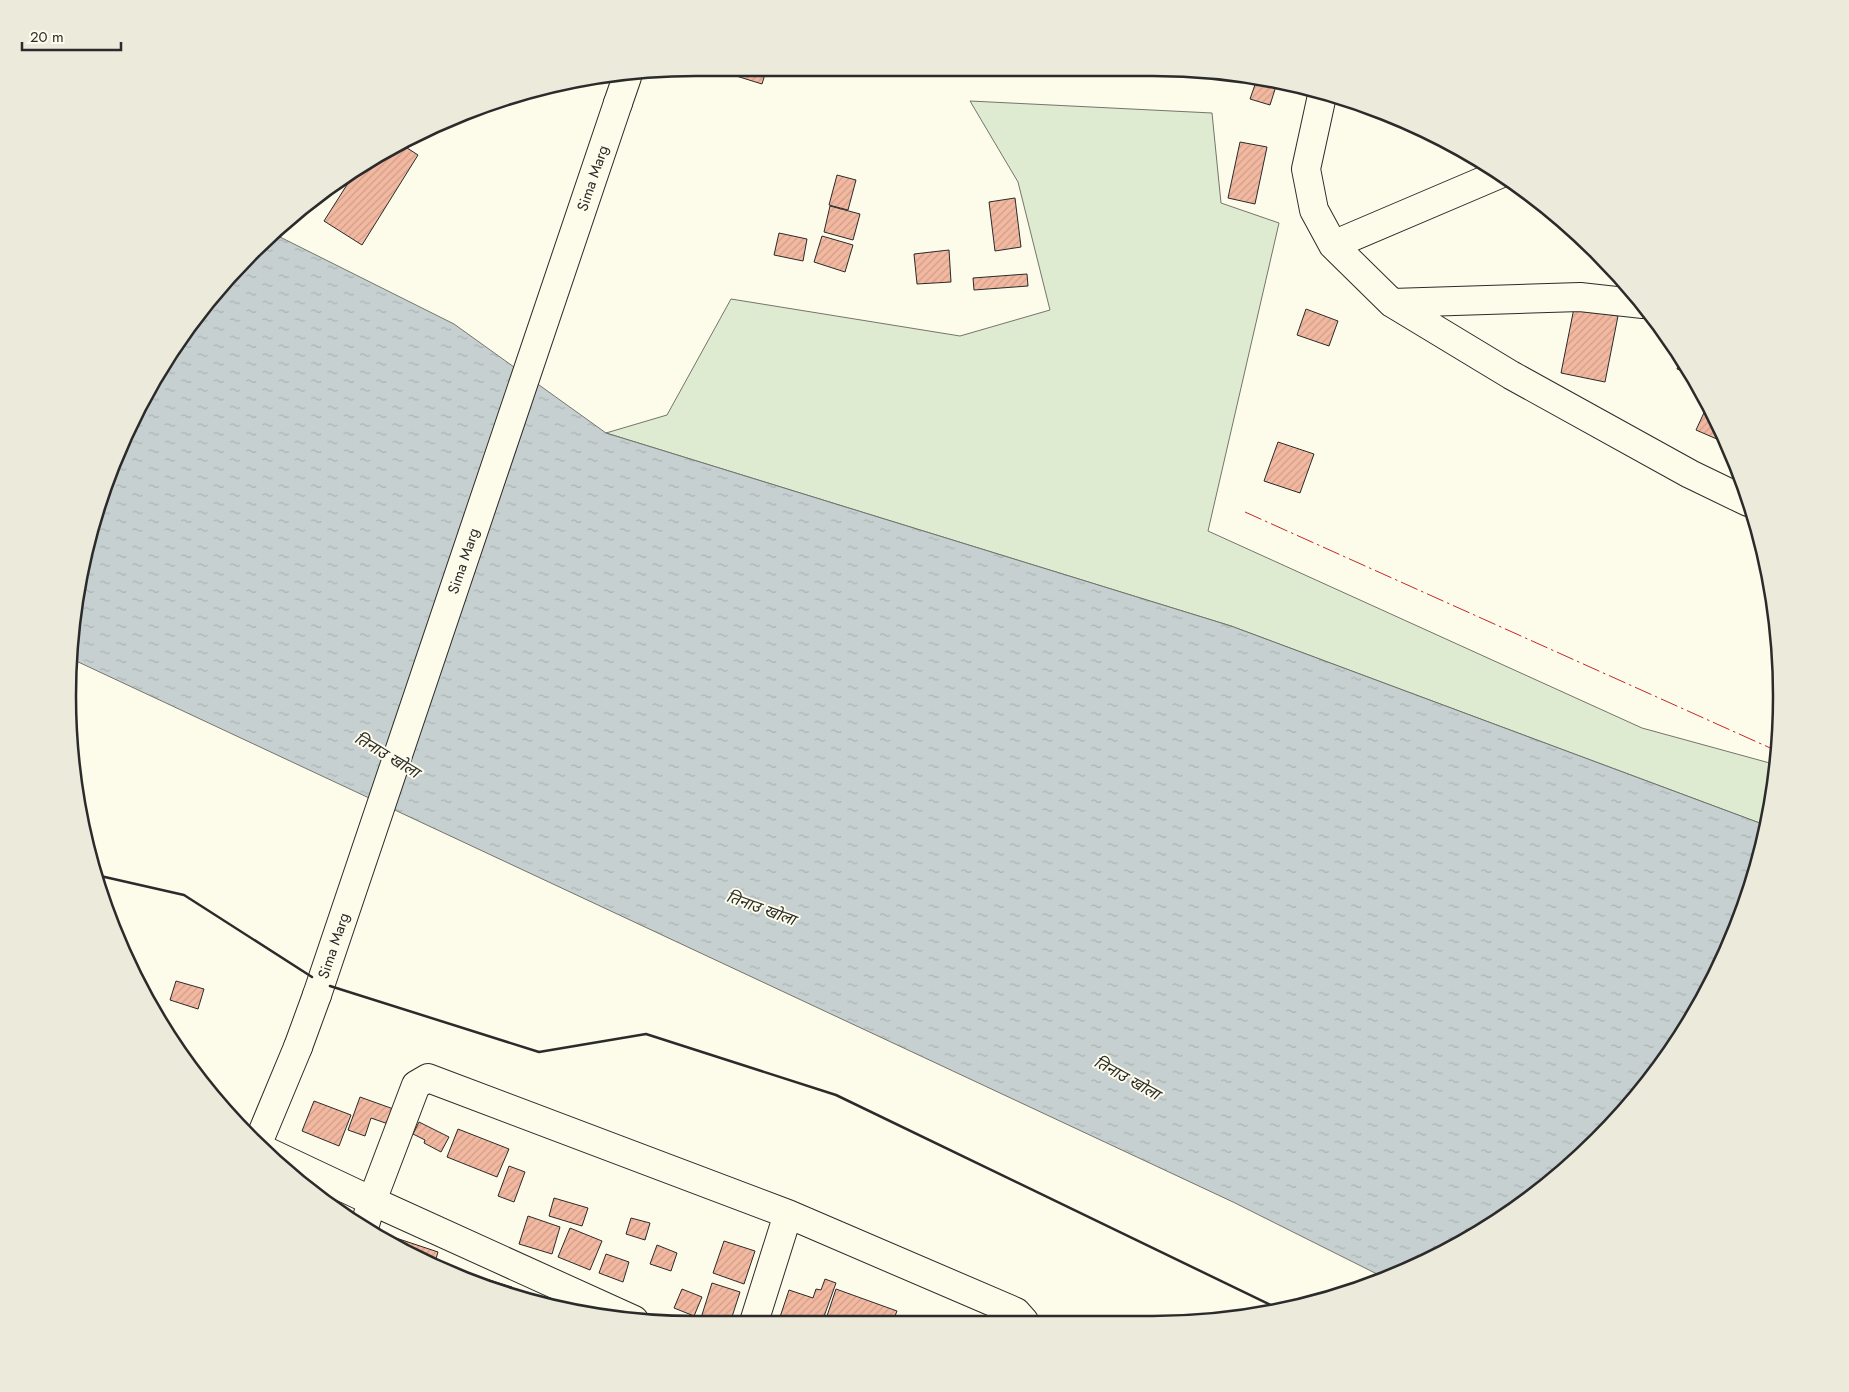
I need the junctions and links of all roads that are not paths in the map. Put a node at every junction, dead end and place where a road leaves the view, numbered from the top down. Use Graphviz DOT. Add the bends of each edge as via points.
graph roads {
  1 [pos="626,81"];
  2 [pos="1321,100"];
  3 [pos="1492,177"];
  4 [pos="1333,245"];
  5 [pos="1392,302"];
  6 [pos="1632,303"];
  7 [pos="1690,474"];
  8 [pos="1732,477"];
  9 [pos="1740,498"];
  10 [pos="261,1137"];
  11 [pos="285,1160"];
  12 [pos="372,1201"];
  13 [pos="788,1214"];
  14 [pos="366,1220"];
  15 [pos="610,1309"];
  16 [pos="756,1316"];
  17 [pos="1020,1316"];
  1 -- 10 [label="street, Sima Marg" via="317,995"];
  2 -- 4 [label="street" via="1306,169 1314,210"];
  3 -- 4 [label="street"];
  4 -- 5 [label="street"];
  5 -- 6 [label="street" via="1580,297"];
  5 -- 7 [label="street" via="1511,375"];
  7 -- 8 [label="street"];
  7 -- 9 [label="street"];
  11 -- 12 [label="street"];
  12 -- 13 [label="street" via="416,1085 428,1078"];
  12 -- 14 [label="street"];
  12 -- 15 [label="street"];
  13 -- 16 [label="street"];
  13 -- 17 [label="street"];
}
